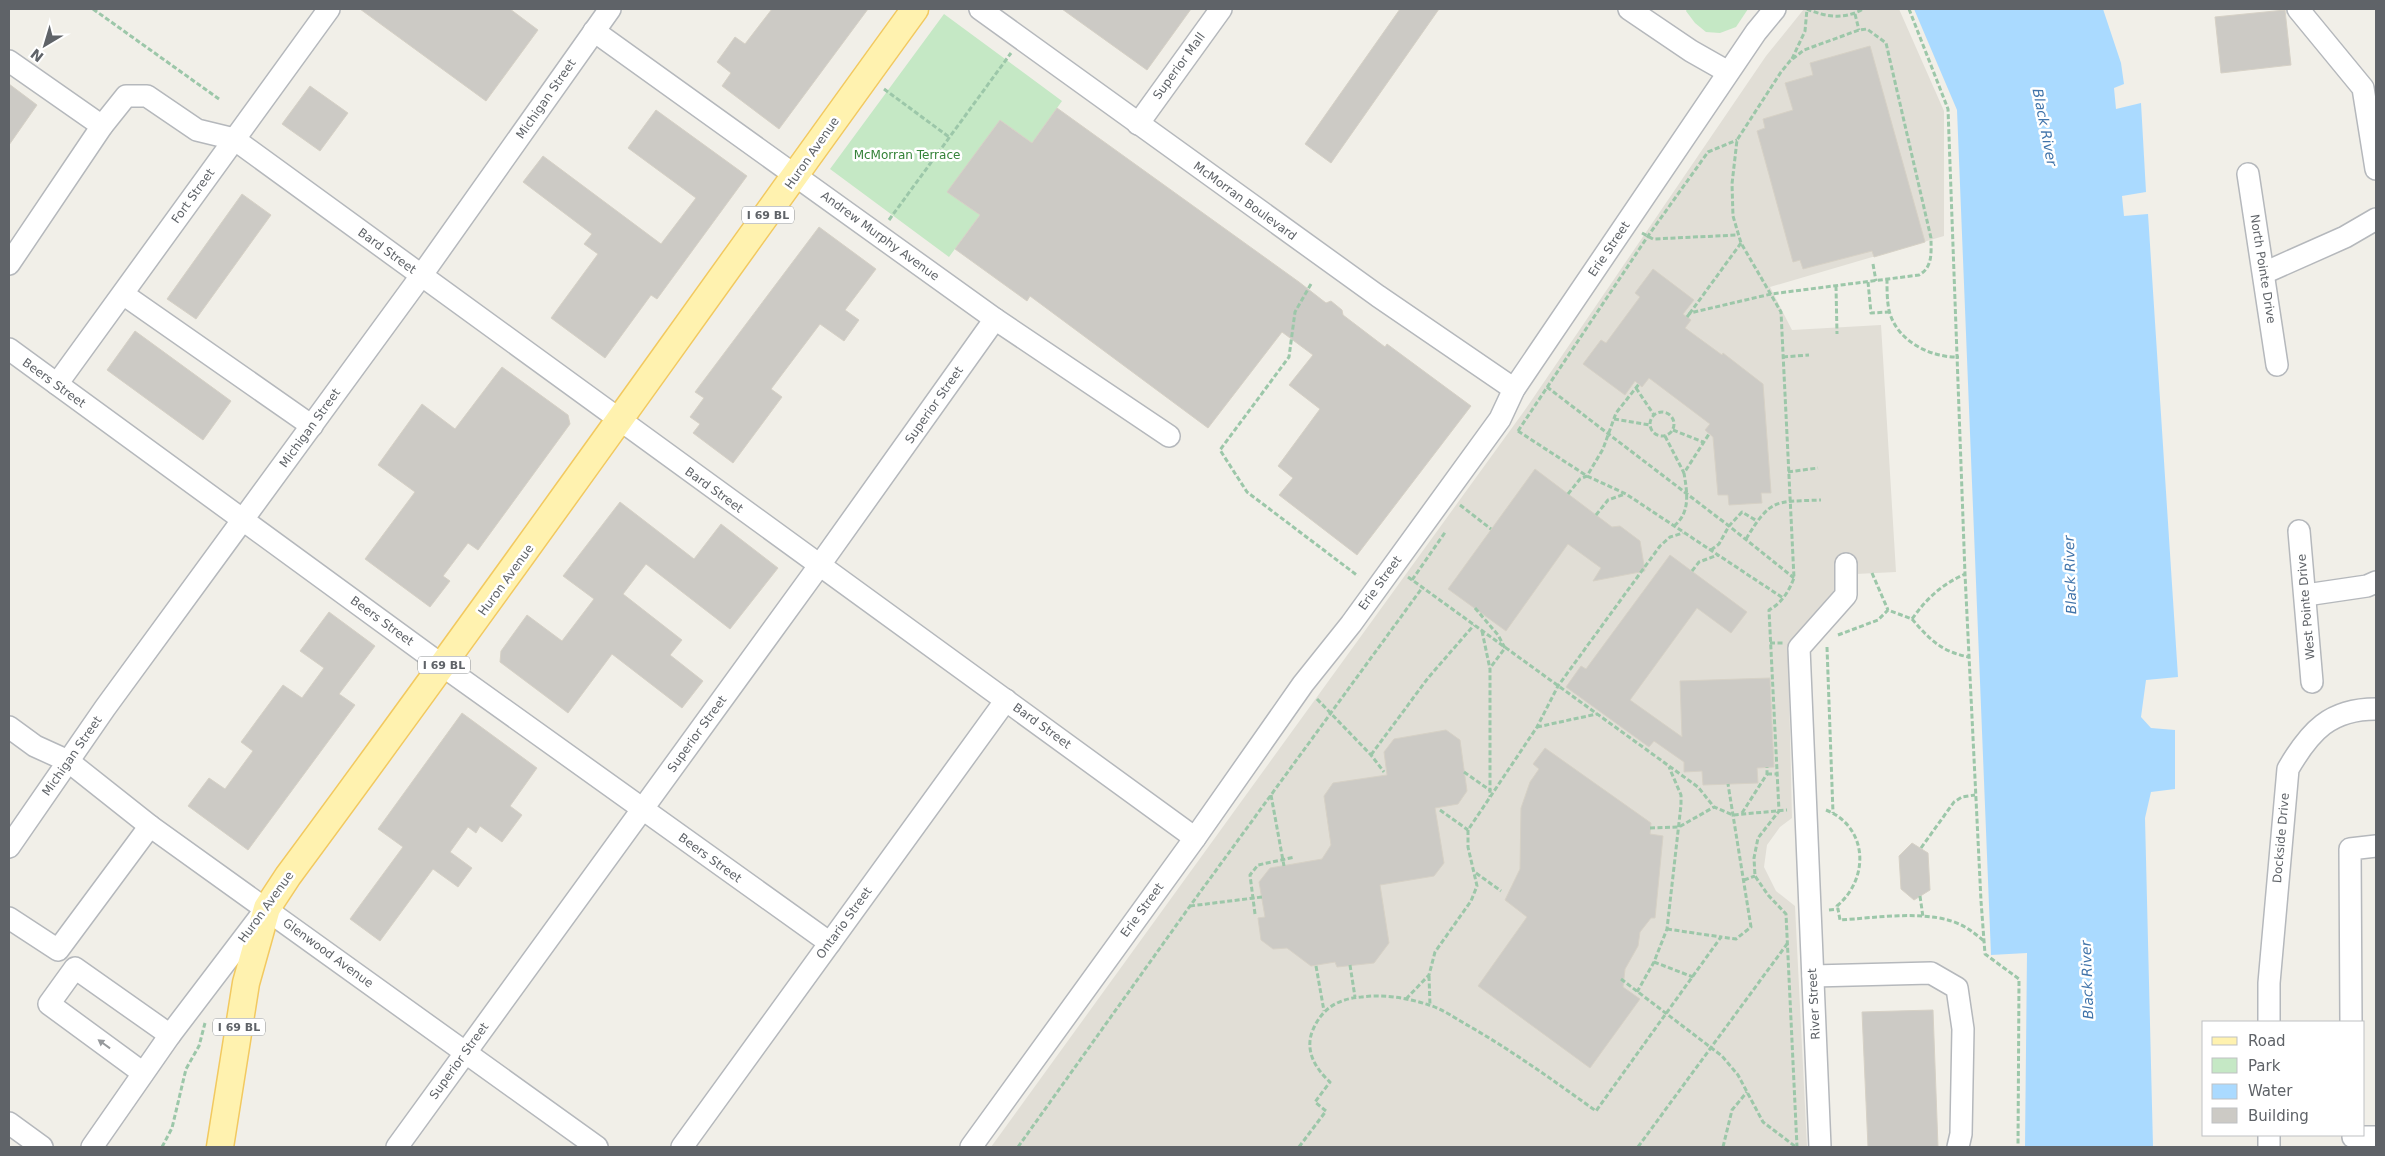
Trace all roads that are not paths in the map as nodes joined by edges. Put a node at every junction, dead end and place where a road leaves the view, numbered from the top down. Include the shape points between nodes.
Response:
1 (329, 9) edge
2 (610, 9) edge
3 (915, 9) edge
4 (980, 9) edge
5 (1221, 9) edge
6 (1775, 9) edge
7 (2298, 9) edge
8 (1642, 12) edge
9 (594, 31) junction
10 (9, 61) edge
11 (1728, 72) junction
12 (1138, 124) junction
13 (102, 126) junction
14 (234, 139) junction
15 (2376, 169) edge
16 (2248, 174) dead end
17 (796, 176) junction
18 (2376, 219) edge
19 (9, 264) edge
20 (2264, 273) junction
21 (421, 276) junction
22 (123, 294) junction
23 (995, 319) junction
24 (9, 349) edge
25 (2278, 365) dead end
26 (57, 384) junction
27 (1514, 389) junction
28 (620, 422) junction
29 (312, 426) junction
30 (1169, 436) dead end
31 (244, 520) junction
32 (2299, 531) dead end
33 (1846, 564) dead end
34 (819, 566) junction
35 (2376, 582) edge
36 (2306, 594) junction
37 (444, 666) junction
38 (2312, 682) dead end
39 (1006, 700) junction
40 (2376, 709) edge
41 (9, 727) edge
42 (68, 761) junction
43 (643, 809) junction
44 (150, 826) junction
45 (1195, 838) junction
46 (2376, 846) edge
47 (9, 847) edge
48 (267, 908) junction
49 (9, 918) edge
50 (830, 943) junction
51 (1812, 976) junction
52 (2269, 1021) edge
53 (2351, 1021) edge
54 (170, 1036) junction
55 (465, 1053) junction
56 (143, 1073) junction
57 (9, 1123) edge
58 (2376, 1137) edge
59 (2352, 1140) edge
60 (42, 1147) edge
61 (92, 1147) edge
62 (220, 1147) edge
63 (397, 1147) edge
64 (597, 1147) edge
65 (682, 1147) edge
66 (970, 1147) edge
67 (1820, 1147) edge
68 (1958, 1147) edge

1 - 14 street, Fort Street
2 - 9 street, Michigan Street
3 - 17 main road, Huron Avenue / I 69 BL
4 - 12 street, McMorran Boulevard
5 - 12 street, Superior Mall
6 - 11 street, Erie Street
7 - 15 street via 2363,88
8 - 11 street
9 - 17 street, Andrew Murphy Avenue
9 - 21 street, Michigan Street
10 - 13 street
11 - 27 street, Erie Street
12 - 27 street, McMorran Boulevard
13 - 14 street via 126,96 147,96 197,130
13 - 19 street
14 - 21 street, Bard Street
14 - 22 street, Fort Street
16 - 20 street, North Pointe Drive
17 - 23 street, Andrew Murphy Avenue
17 - 28 main road, Huron Avenue / I 69 BL
18 - 20 street via 2345,237
20 - 25 street, North Pointe Drive
21 - 28 street, Bard Street
21 - 29 street, Michigan Street
22 - 26 street, Fort Street
22 - 29 street
23 - 30 street, Andrew Murphy Avenue
23 - 34 street, Superior Street
24 - 26 street, Beers Street
26 - 31 street, Beers Street
27 - 45 street, Erie Street via 1500,419 1351,624 1303,684
28 - 34 street, Bard Street
28 - 37 main road, Huron Avenue / I 69 BL
29 - 31 street, Michigan Street
31 - 37 street, Beers Street
31 - 42 street, Michigan Street
32 - 36 street, West Pointe Drive
33 - 51 street, River Street via 1846,595 1799,648
34 - 39 street, Bard Street
34 - 43 street, Superior Street
35 - 36 street
36 - 38 street, West Pointe Drive
37 - 43 street, Beers Street
37 - 48 main road, Huron Avenue / I 69 BL
39 - 45 street, Bard Street
39 - 50 street, Ontario Street
40 - 52 street, Dockside Drive via 2342,713 2319,726 2304,742 2288,769 2270,973
41 - 42 street, Glenwood Avenue via 35,746
42 - 44 street, Glenwood Avenue
42 - 47 street, Michigan Street
43 - 50 street, Beers Street
43 - 55 street, Superior Street
44 - 48 street, Glenwood Avenue
44 - 49 street via 58,950
45 - 66 street, Erie Street
46 - 53 street via 2350,848
48 - 54 street, Huron Avenue
48 - 55 street, Glenwood Avenue
48 - 62 main road, I 69 BL via 246,983
50 - 65 street, Ontario Street
51 - 67 street, River Street
51 - 68 street via 1931,973 1957,988 1963,1029 1962,1134
54 - 56 street, Huron Avenue
56 -> 54 street via 49,1004 75,968
55 - 63 street, Superior Street
55 - 64 street, Glenwood Avenue
56 - 61 street, Huron Avenue
57 - 60 street
58 - 59 street

